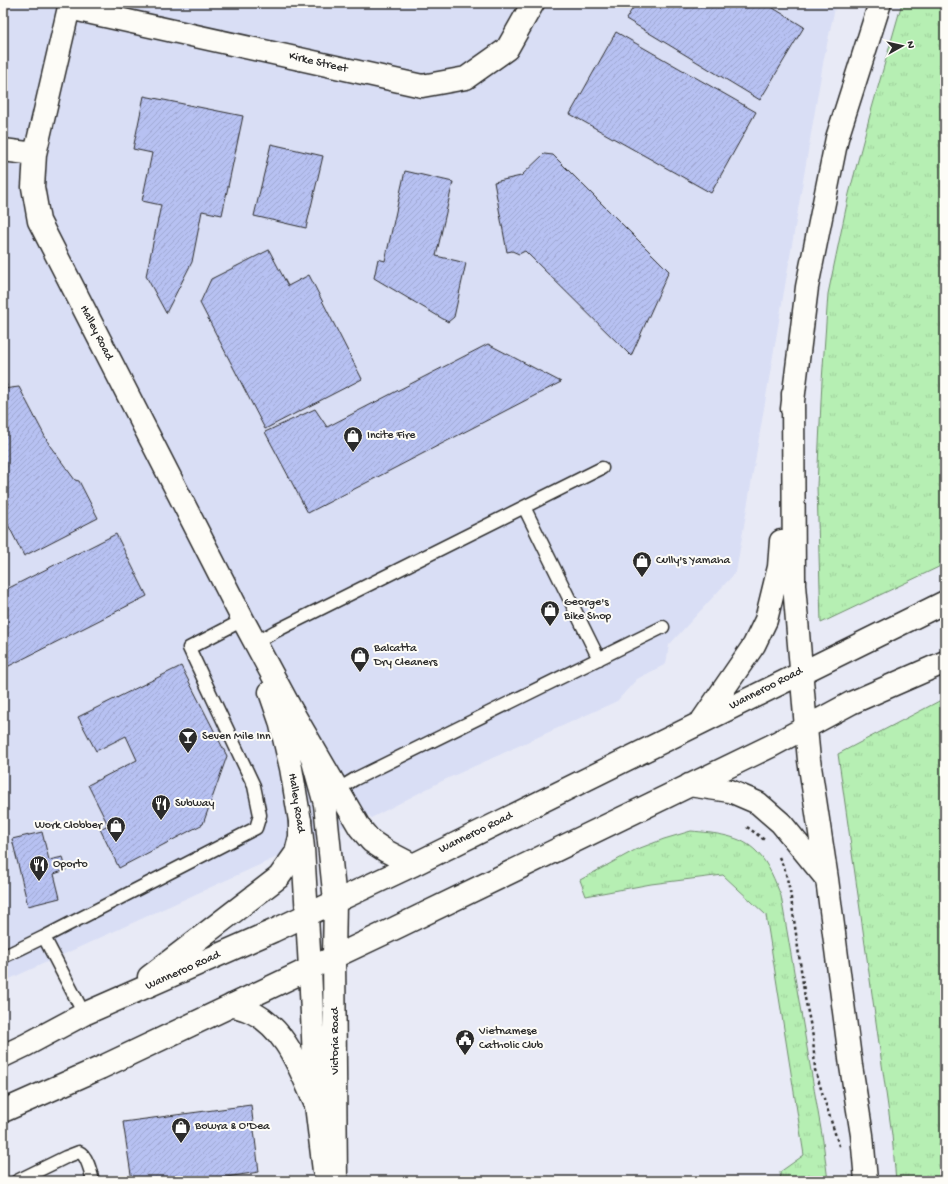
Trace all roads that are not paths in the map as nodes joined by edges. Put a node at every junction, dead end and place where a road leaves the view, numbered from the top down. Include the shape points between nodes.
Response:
1 (533, 3) edge
2 (880, 3) edge
3 (70, 5) edge
4 (3, 150) edge
5 (35, 154) junction
6 (793, 394) junction
7 (602, 468) dead end
8 (524, 507) junction
9 (944, 602) edge
10 (243, 620) junction
11 (663, 627) dead end
12 (255, 643) junction
13 (599, 659) junction
14 (944, 662) edge
15 (801, 672) junction
16 (293, 713) junction
17 (700, 722) junction
18 (806, 728) junction
19 (689, 785) junction
20 (338, 790) junction
21 (300, 821) junction
22 (413, 865) junction
23 (827, 879) junction
24 (335, 901) junction
25 (307, 915) junction
26 (44, 937) junction
27 (334, 956) junction
28 (3, 957) edge
29 (310, 968) junction
30 (122, 997) junction
31 (232, 1005) junction
32 (84, 1014) junction
33 (3, 1056) edge
34 (316, 1105) junction
35 (3, 1112) edge
36 (17, 1181) edge
37 (93, 1181) edge
38 (326, 1181) edge
39 (336, 1181) edge
40 (866, 1181) edge

1 - 3 main road, Kirke Street via 507,49 466,78 422,86
2 - 6 main road via 837,138 806,287
3 - 5 main road, Halley Road
4 - 5 main road
5 - 10 main road, Halley Road via 33,187 39,221
6 - 15 main road via 794,586
6 - 17 main road via 779,567 766,620 754,645
7 - 8 lane
8 - 12 lane
8 - 13 lane
9 - 15 main road, Wanneroo Road
10 - 12 main road, Halley Road
10 - 26 lane via 189,648 254,786 260,815 256,828
11 - 13 lane
12 - 16 main road, Halley Road
12 - 21 main road, Halley Road via 280,721
13 - 20 lane via 355,779
14 - 18 main road via 851,704
15 - 17 main road, Wanneroo Road
15 - 18 main road
16 - 20 main road
16 - 24 main road, Halley Road via 313,761 325,804
17 - 22 main road, Wanneroo Road
18 - 19 main road
18 - 23 main road
19 - 23 main road via 730,792 758,803 781,823
19 - 27 main road
20 - 22 main road via 360,828 371,841
21 - 25 main road, Halley Road
21 - 30 main road via 296,853 279,877
22 - 24 main road, Wanneroo Road
23 - 40 main road
24 - 25 main road, Wanneroo Road
24 - 27 main road, Victoria Road
25 - 29 main road, Halley Road
25 - 30 main road, Wanneroo Road
26 - 28 lane
26 - 32 lane
27 - 29 main road
27 - 39 main road, Victoria Road
29 - 31 main road
29 - 34 main road, Victoria Road
30 - 32 main road, Wanneroo Road
31 - 34 main road via 262,1018 274,1029 291,1050
31 - 35 main road
32 - 33 main road, Wanneroo Road
34 - 38 main road, Victoria Road
36 - 37 lane via 80,1152 85,1158

